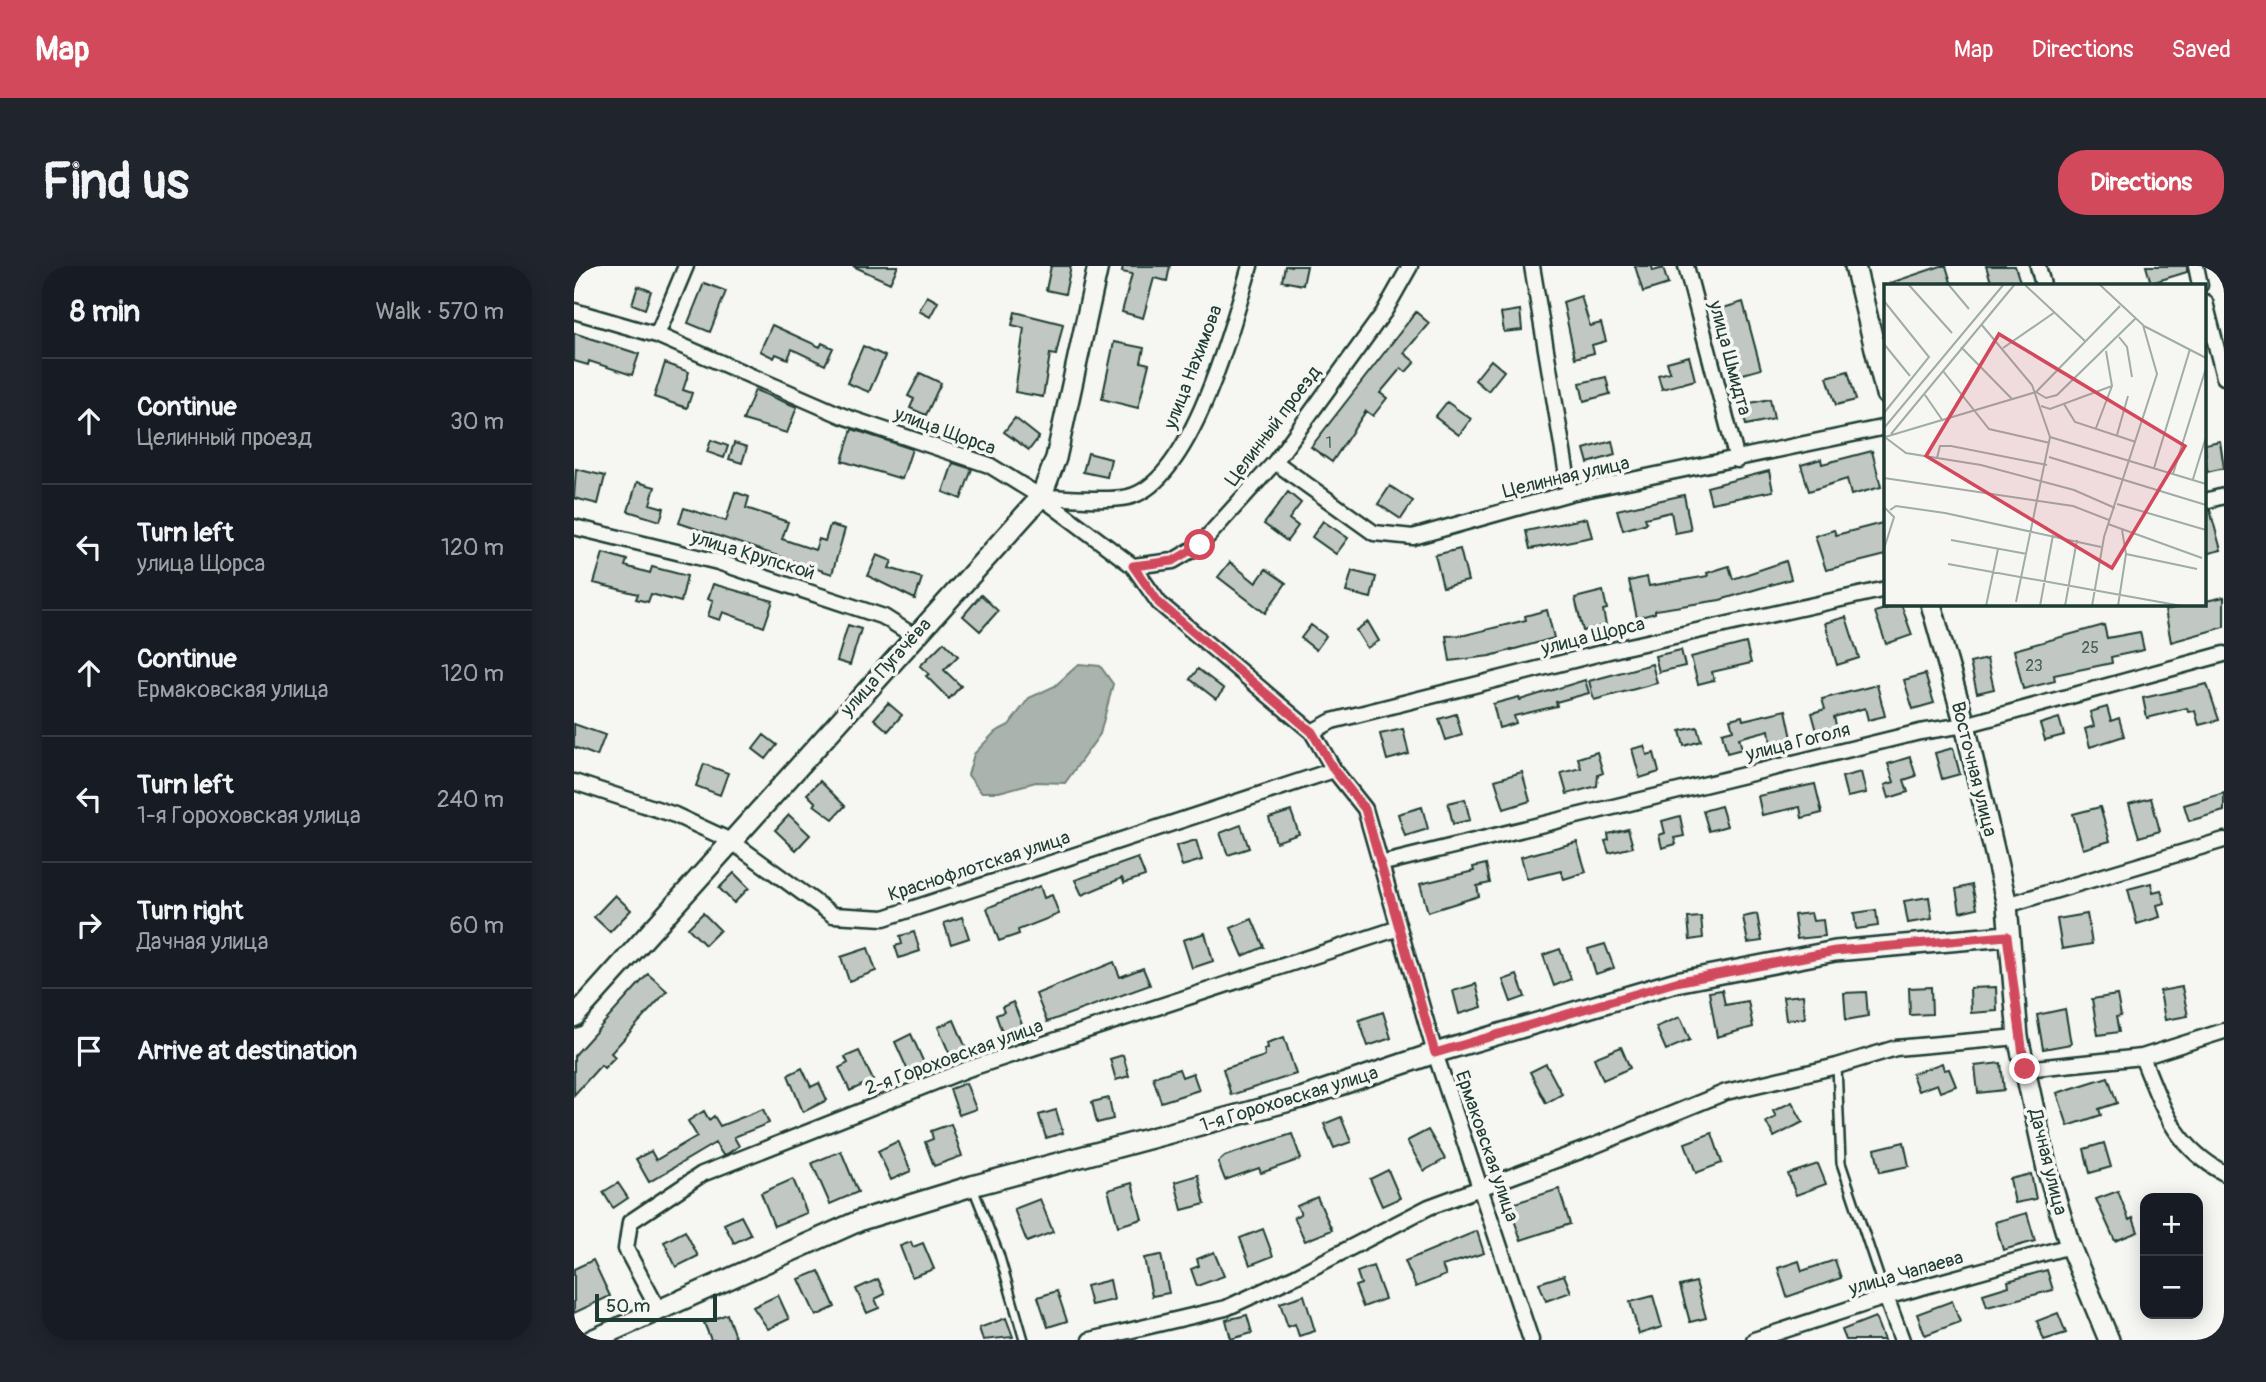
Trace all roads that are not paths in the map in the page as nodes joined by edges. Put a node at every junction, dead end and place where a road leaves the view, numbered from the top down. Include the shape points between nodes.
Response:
1 (685, 266) edge
2 (1098, 266) edge
3 (1250, 266) edge
4 (1410, 266) edge
5 (1532, 266) edge
6 (1686, 266) edge
7 (1855, 266) edge
8 (2038, 266) edge
9 (2196, 266) edge
10 (2043, 284) edge
11 (2200, 284) edge
12 (2206, 306) edge
13 (574, 311) edge
14 (657, 335) junction
15 (2224, 377) edge
16 (1884, 386) edge
17 (1884, 427) edge
18 (1737, 460) junction
19 (1275, 462) junction
20 (1570, 493) junction
21 (2224, 496) edge
22 (1041, 497) junction
23 (2206, 501) edge
24 (574, 527) edge
25 (1133, 566) junction
26 (1884, 589) edge
27 (1932, 606) edge
28 (914, 636) junction
29 (2224, 654) edge
30 (1965, 725) junction
31 (1312, 732) junction
32 (1334, 770) junction
33 (574, 782) edge
34 (2224, 839) edge
35 (731, 841) junction
36 (1380, 864) junction
37 (2007, 905) junction
38 (1399, 928) junction
39 (2007, 936) junction
40 (574, 1017) edge
41 (2224, 1031) edge
42 (2018, 1037) junction
43 (1435, 1053) junction
44 (2142, 1057) junction
45 (1837, 1066) junction
46 (2025, 1069) junction
47 (2224, 1173) edge
48 (972, 1186) junction
49 (1480, 1187) junction
50 (2070, 1246) junction
51 (1886, 1297) junction
52 (659, 1311) junction
53 (592, 1340) edge
54 (1024, 1340) edge
55 (1090, 1340) edge
56 (1531, 1340) edge
57 (1754, 1340) edge
58 (1902, 1340) edge
59 (2109, 1340) edge

1 - 14 street
2 - 22 street, улица Пугачёва via 1056,458
3 - 22 street, улица Нахимова via 1230,334 1192,431 1162,477 1128,497
4 - 19 street, Целинный проезд via 1384,312
5 - 20 street
6 - 18 street, улица Шмидта
7 - 16 street
8 - 10 street
9 - 11 street
12 - 15 street
13 - 14 street, улица Щорса
14 - 22 street, улица Щорса via 843,416 989,465
17 - 18 street, Целинная улица
18 - 20 street, Целинная улица
19 - 20 street, Целинная улица via 1374,533 1413,537
19 - 25 street, Целинный проезд via 1200,545 1173,561
21 - 23 street
22 - 25 street, улица Щорса
22 - 28 street, улица Пугачёва
24 - 28 street, улица Крупской via 719,562 884,617
25 - 31 street, улица Щорса via 1159,603
26 - 31 street, улица Щорса via 1625,647 1332,721
27 - 30 street, Восточная улица
28 - 35 street, улица Пугачёва
29 - 30 street, улица Гоголя
30 - 36 street, улица Гоголя via 1920,732
30 - 37 street, Восточная улица
31 - 32 street, улица Щорса
32 - 35 street, Краснофлотская улица via 884,918 833,915
32 - 36 street, Ермаковская улица via 1365,809
33 - 35 street, Краснофлотская улица via 675,815
34 - 37 street
35 - 40 street, улица Пугачёва
36 - 38 street, Ермаковская улица
37 - 39 street, Восточная улица
38 - 43 street, Ермаковская улица
38 - 52 street, 2-я Гороховская улица via 968,1069 702,1174 630,1222 626,1249
39 - 42 street, Дачная улица
39 - 43 street, 1-я Гороховская улица via 1835,951 1676,982
41 - 44 street
42 - 45 street via 1896,1048
42 - 46 street, Дачная улица
43 - 48 street, 1-я Гороховская улица via 1288,1101
43 - 49 street, Ермаковская улица
44 - 46 street
44 - 47 street via 2172,1129 2206,1164
45 - 49 street via 1726,1092
45 - 51 lane via 1841,1163
46 - 50 street, Дачная улица
48 - 52 street, 1-я Гороховская улица via 862,1220
48 - 54 lane via 999,1254
49 - 55 street via 1429,1207 1226,1308
49 - 56 street, Ермаковская улица
50 - 51 street, улица Чапаева
50 - 59 street, Дачная улица
51 - 57 street, улица Чапаева
51 - 58 street
52 - 53 street, 1-я Гороховская улица

